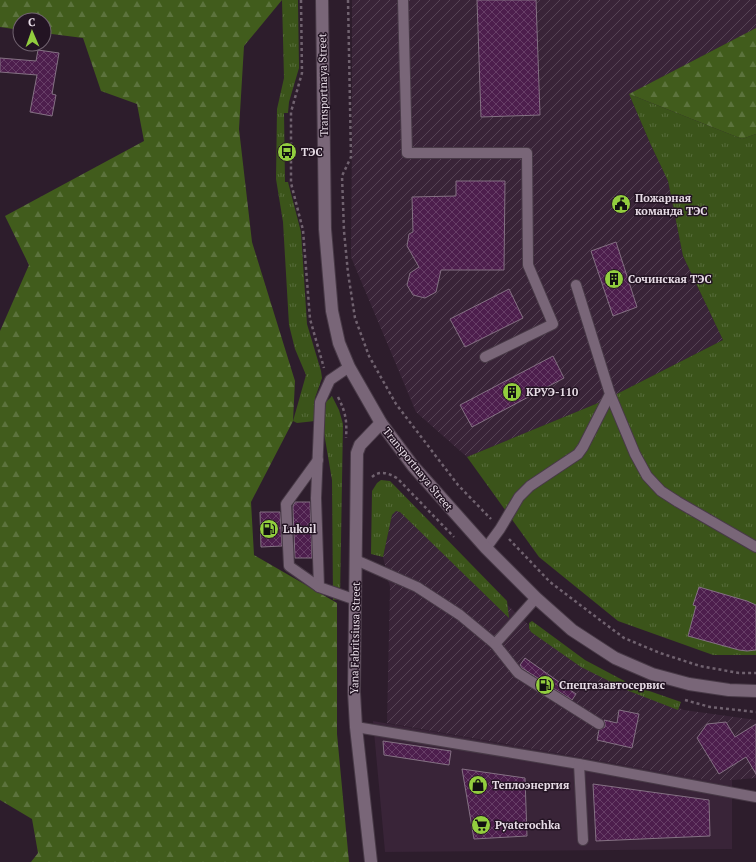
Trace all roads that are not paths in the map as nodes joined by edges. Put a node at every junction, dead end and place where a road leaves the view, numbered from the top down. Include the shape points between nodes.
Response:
1 (322, 0) edge
2 (403, 0) edge
3 (576, 285) dead end
4 (485, 357) dead end
5 (349, 367) junction
6 (610, 394) junction
7 (381, 424) junction
8 (318, 460) junction
9 (756, 547) edge
10 (486, 548) junction
11 (356, 560) junction
12 (320, 587) junction
13 (536, 598) junction
14 (356, 600) junction
15 (496, 644) junction
16 (756, 691) edge
17 (599, 724) dead end
18 (356, 727) junction
19 (579, 764) junction
20 (756, 797) edge
21 (583, 840) dead end
22 (372, 862) edge

1 - 5 main road, Transportnaya Street via 325,229 332,311 339,343
2 - 4 lane via 407,153 527,153 528,265 553,324
3 - 6 lane
5 - 7 main road, Transportnaya Street
5 - 8 lane via 330,380 320,402
6 - 9 lane via 635,454 647,476 661,491
6 - 10 lane via 578,454 530,486 519,497
7 - 10 main road, Transportnaya Street via 413,466
7 - 11 main road, Yana Fabritsiusa Street via 360,445 357,453
8 - 12 lane via 316,498
8 - 12 lane via 286,504 289,566
10 - 13 main road, Transportnaya Street
11 - 14 main road, Yana Fabritsiusa Street
11 - 15 lane via 417,587 460,614
12 - 14 lane
13 - 15 lane
13 - 16 main road, Transportnaya Street via 572,630 615,658 688,684
14 - 18 main road, Yana Fabritsiusa Street
15 - 17 lane via 518,673
18 - 19 lane
18 - 22 main road, Yana Fabritsiusa Street
19 - 20 lane
19 - 21 lane

